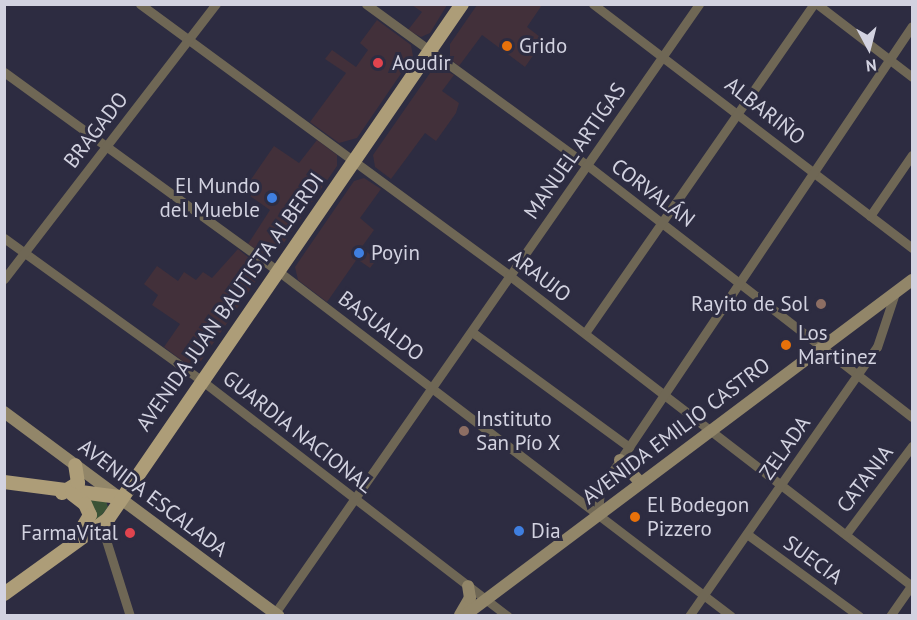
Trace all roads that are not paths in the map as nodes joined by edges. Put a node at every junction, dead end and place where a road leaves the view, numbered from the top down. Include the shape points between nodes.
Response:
1 (140, 4) edge
2 (216, 4) edge
3 (366, 4) edge
4 (462, 4) edge
5 (593, 4) edge
6 (699, 4) edge
7 (815, 4) edge
8 (912, 26) edge
9 (189, 40) junction
10 (430, 51) junction
11 (663, 55) junction
12 (889, 60) junction
13 (4, 72) edge
14 (912, 77) edge
15 (738, 113) junction
16 (106, 146) junction
17 (912, 155) edge
18 (355, 160) junction
19 (587, 165) junction
20 (816, 172) junction
21 (870, 216) junction
22 (662, 223) junction
23 (4, 238) edge
24 (912, 248) edge
25 (25, 253) junction
26 (278, 271) junction
27 (510, 276) junction
28 (4, 279) edge
29 (912, 280) edge
30 (740, 282) junction
31 (895, 293) junction
32 (472, 332) junction
33 (585, 333) junction
34 (821, 347) junction
35 (858, 376) junction
36 (201, 380) junction
37 (432, 387) junction
38 (666, 393) junction
39 (4, 412) edge
40 (912, 417) edge
41 (710, 431) junction
42 (912, 446) edge
43 (629, 447) junction
44 (620, 460) junction
45 (75, 465) junction
46 (4, 482) edge
47 (640, 482) junction
48 (781, 486) junction
49 (67, 494) junction
50 (119, 497) junction
51 (355, 499) junction
52 (598, 513) junction
53 (101, 524) junction
54 (747, 534) junction
55 (846, 534) junction
56 (71, 544) junction
57 (468, 586) junction
58 (912, 586) edge
59 (4, 594) edge
60 (704, 594) junction
61 (486, 599) junction
62 (277, 614) edge
63 (130, 615) edge
64 (459, 615) edge
65 (464, 615) edge
66 (508, 615) edge
67 (688, 615) edge
68 (731, 615) edge
69 (859, 615) edge
70 (890, 615) edge

1 - 9 street, ARAUJO
2 - 9 street, BRAGADO
3 - 10 street, CORVALÁN
4 - 10 main road, AVENIDA JUAN BAUTISTA ALBERDI
5 - 11 street, ALBARIÑO
6 - 11 street, MANUEL ARTIGAS
7 - 12 street
7 - 15 street
8 - 12 street
9 - 16 street, BRAGADO
9 - 18 street, ARAUJO
10 - 18 main road, AVENIDA JUAN BAUTISTA ALBERDI
10 - 19 street, CORVALÁN
11 - 15 street, ALBARIÑO
11 - 19 street, MANUEL ARTIGAS
12 - 14 street
12 - 20 street
13 - 16 street, BASUALDO
15 - 20 street, ALBARIÑO
15 - 22 street
16 - 25 street, BRAGADO
16 - 26 street, BASUALDO
17 - 21 street
18 - 26 main road, AVENIDA JUAN BAUTISTA ALBERDI
18 - 27 street, ARAUJO
19 - 22 street, CORVALÁN
19 - 27 street, MANUEL ARTIGAS
20 - 21 street, ALBARIÑO
20 - 30 street
21 - 24 street, ALBARIÑO
22 - 30 street, CORVALÁN
22 - 33 street
23 - 25 street, GUARDIA NACIONAL
25 - 28 street, BRAGADO
25 - 36 street, GUARDIA NACIONAL
26 - 36 main road, AVENIDA JUAN BAUTISTA ALBERDI
26 - 37 street, BASUALDO
27 - 32 street, MANUEL ARTIGAS
27 - 33 street, ARAUJO
29 - 31 main road, AVENIDA EMILIO CASTRO
30 - 34 street, CORVALÁN
30 - 38 street
31 - 34 main road, AVENIDA EMILIO CASTRO
31 - 35 street, ZELADA via 882,336
32 - 37 street, MANUEL ARTIGAS
32 - 43 street
33 - 38 street, ARAUJO
34 - 35 street, CORVALÁN
34 - 41 main road, AVENIDA EMILIO CASTRO
35 - 40 street, CORVALÁN
35 - 48 street, ZELADA
36 - 50 main road, AVENIDA JUAN BAUTISTA ALBERDI
36 - 51 street, GUARDIA NACIONAL
37 - 51 street, MANUEL ARTIGAS
37 - 52 street, BASUALDO
38 - 41 street, ARAUJO
38 - 43 street
39 - 45 main road, AVENIDA ESCALADA
41 - 47 main road, AVENIDA EMILIO CASTRO
41 - 48 street, ARAUJO
42 - 55 street, CATANIA
43 - 44 street
44 - 47 main road
44 - 52 street via 600,490
45 - 49 main road via 78,483
45 - 50 main road, AVENIDA ESCALADA
46 - 49 main road
47 - 52 main road, AVENIDA EMILIO CASTRO
48 - 54 street, ZELADA
48 - 55 street, ARAUJO
49 - 50 main road
49 - 56 main road via 86,504 90,515
50 - 53 main road, AVENIDA JUAN BAUTISTA ALBERDI
50 - 62 main road, AVENIDA ESCALADA
51 - 57 street, GUARDIA NACIONAL
51 - 62 street, MANUEL ARTIGAS
52 - 60 street, BASUALDO
52 - 61 main road, AVENIDA EMILIO CASTRO
53 - 56 main road, AVENIDA JUAN BAUTISTA ALBERDI
53 - 63 street
54 - 60 street, ZELADA
54 - 69 street, SUECIA
55 - 58 street, ARAUJO
56 - 59 main road, AVENIDA JUAN BAUTISTA ALBERDI
57 - 61 street, GUARDIA NACIONAL
57 - 64 main road via 470,598
58 - 70 street
60 - 67 street, ZELADA
60 - 68 street, BASUALDO
61 - 65 main road, AVENIDA EMILIO CASTRO
61 - 66 street, GUARDIA NACIONAL

